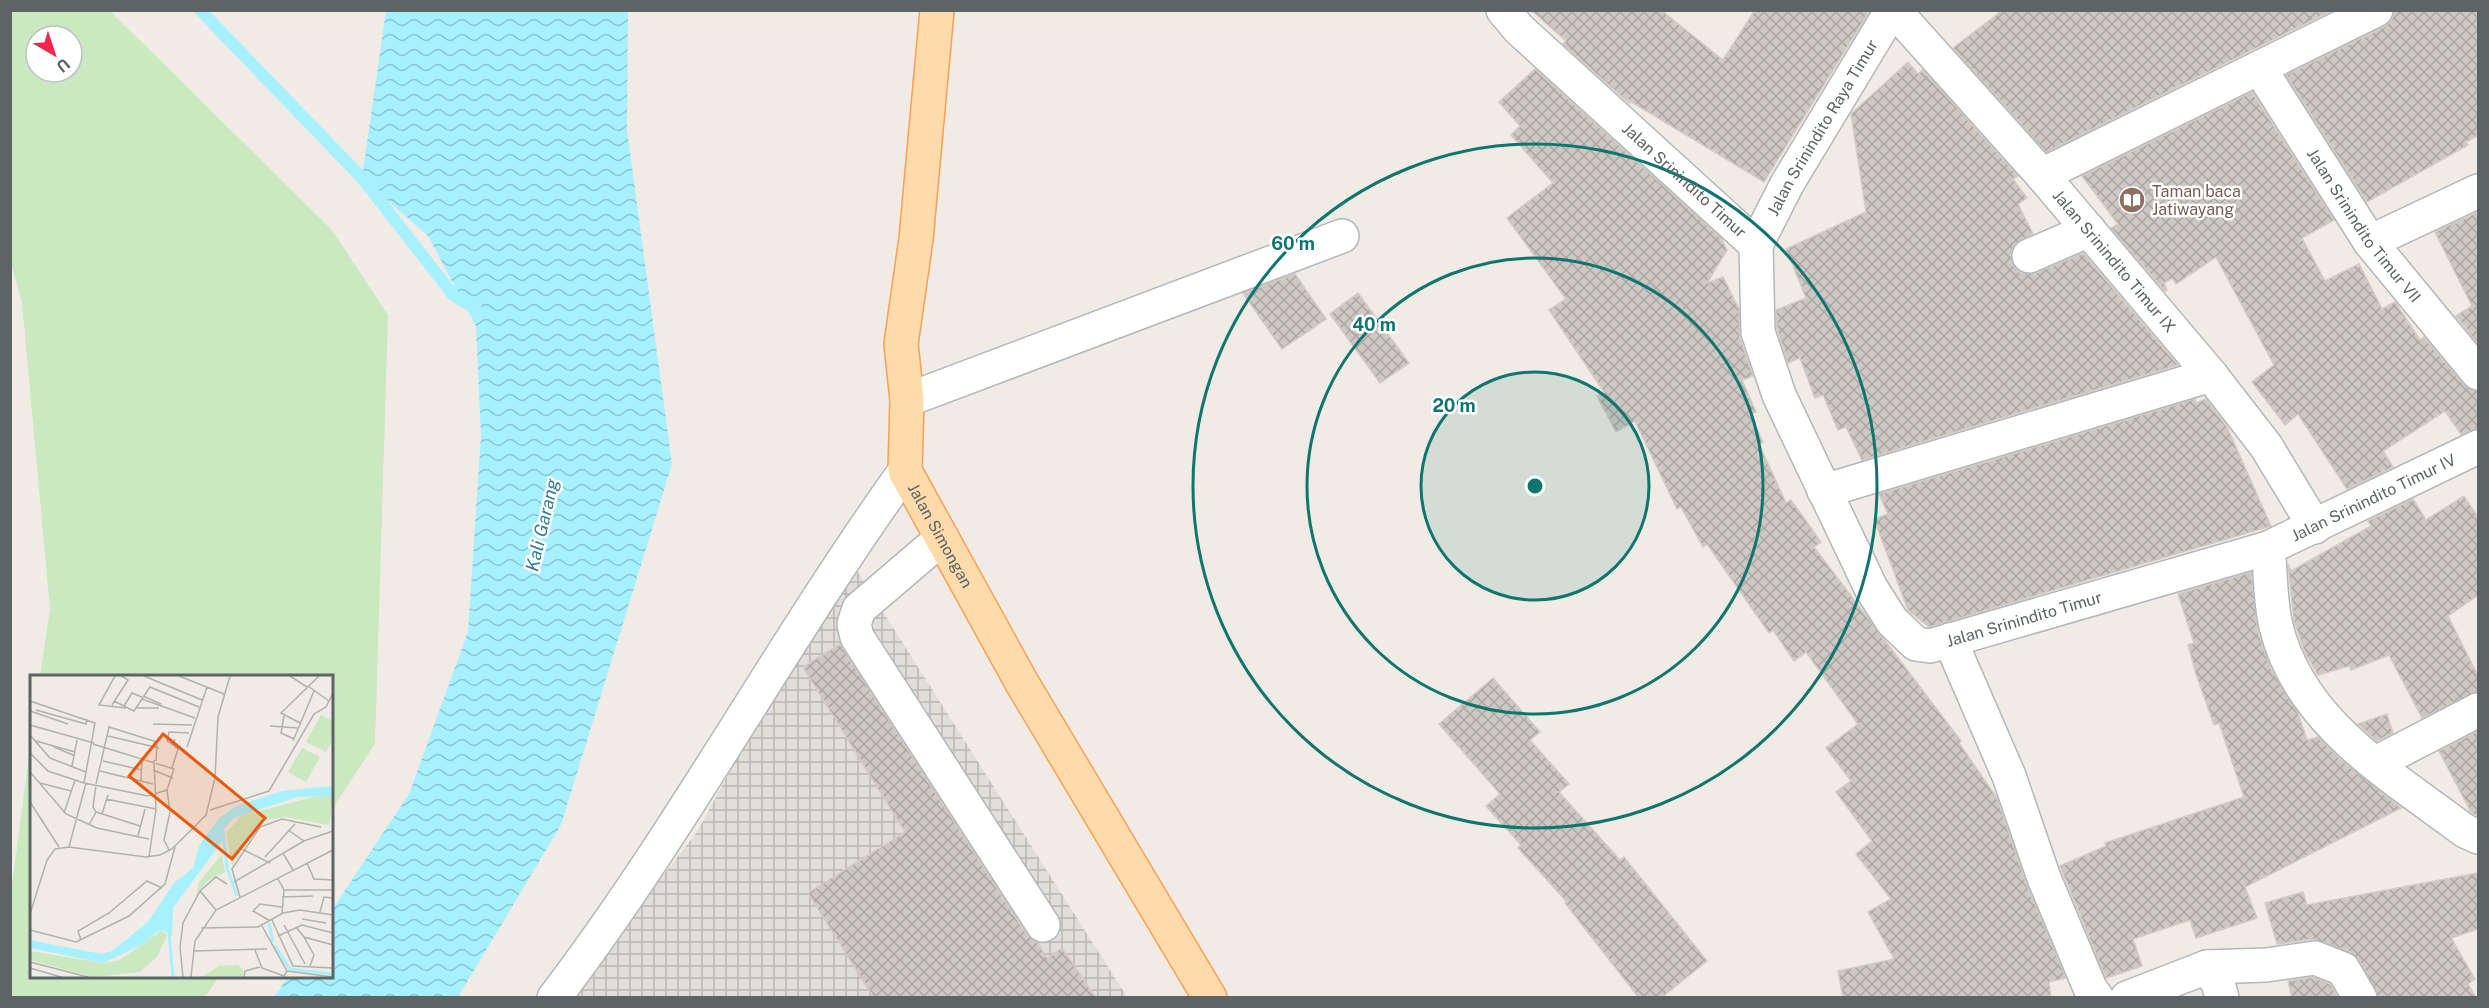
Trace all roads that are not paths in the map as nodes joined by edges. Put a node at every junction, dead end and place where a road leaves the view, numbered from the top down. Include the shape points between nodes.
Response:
1 (938, 10) edge
2 (1503, 10) edge
3 (1893, 10) edge
4 (2376, 10) edge
5 (2260, 69) junction
6 (2042, 175) junction
7 (2478, 190) edge
8 (2089, 230) junction
9 (1342, 236) dead end
10 (2370, 242) junction
11 (1756, 245) junction
12 (2029, 256) dead end
13 (2478, 373) edge
14 (2211, 375) junction
15 (906, 400) junction
16 (2478, 447) edge
17 (905, 471) junction
18 (1824, 491) junction
19 (2315, 527) junction
20 (942, 538) junction
21 (2268, 548) junction
22 (1950, 640) junction
23 (2478, 710) edge
24 (2376, 763) junction
25 (2478, 837) edge
26 (1043, 926) dead end
27 (2207, 967) junction
28 (1203, 995) edge
29 (554, 998) edge
30 (2097, 998) edge
31 (2127, 998) edge
32 (2222, 998) edge
33 (2360, 998) edge

1 - 15 main road, Jalan Simongan via 916,239 901,344
2 - 11 street, Jalan Srinindito Timur via 1528,38
3 - 6 street, Jalan Srinindito Timur IX
3 - 11 street, Jalan Srinindito Raya Timur via 1787,184
4 - 5 street
5 - 6 street
5 - 10 street, Jalan Srinindito Timur VII
6 - 8 street, Jalan Srinindito Timur IX
7 - 10 street
8 - 12 street
8 - 14 street, Jalan Srinindito Timur IX
9 - 15 street
10 - 13 street, Jalan Srinindito Timur VII
11 - 18 street, Jalan Srinindito Timur via 1758,332 1779,395
14 - 18 street
14 - 19 street, Jalan Srinindito Timur IX via 2266,446
15 - 17 main road, Jalan Simongan
16 - 19 street, Jalan Srinindito Timur IV
17 - 20 main road, Jalan Simongan
17 - 29 street via 845,555 610,925
18 - 22 street, Jalan Srinindito Timur via 1871,588 1892,621 1916,644 1930,646
19 - 21 street, Jalan Srinindito Timur IV
20 - 26 street via 859,609 854,624 857,637
20 - 28 main road, Jalan Simongan
21 - 22 street, Jalan Srinindito Timur
21 - 24 street via 2276,626 2293,676 2326,721
22 - 30 street via 2009,776 2044,878
23 - 24 street
24 - 25 street
27 - 31 street
27 - 32 street
27 - 33 street via 2315,958 2343,969

